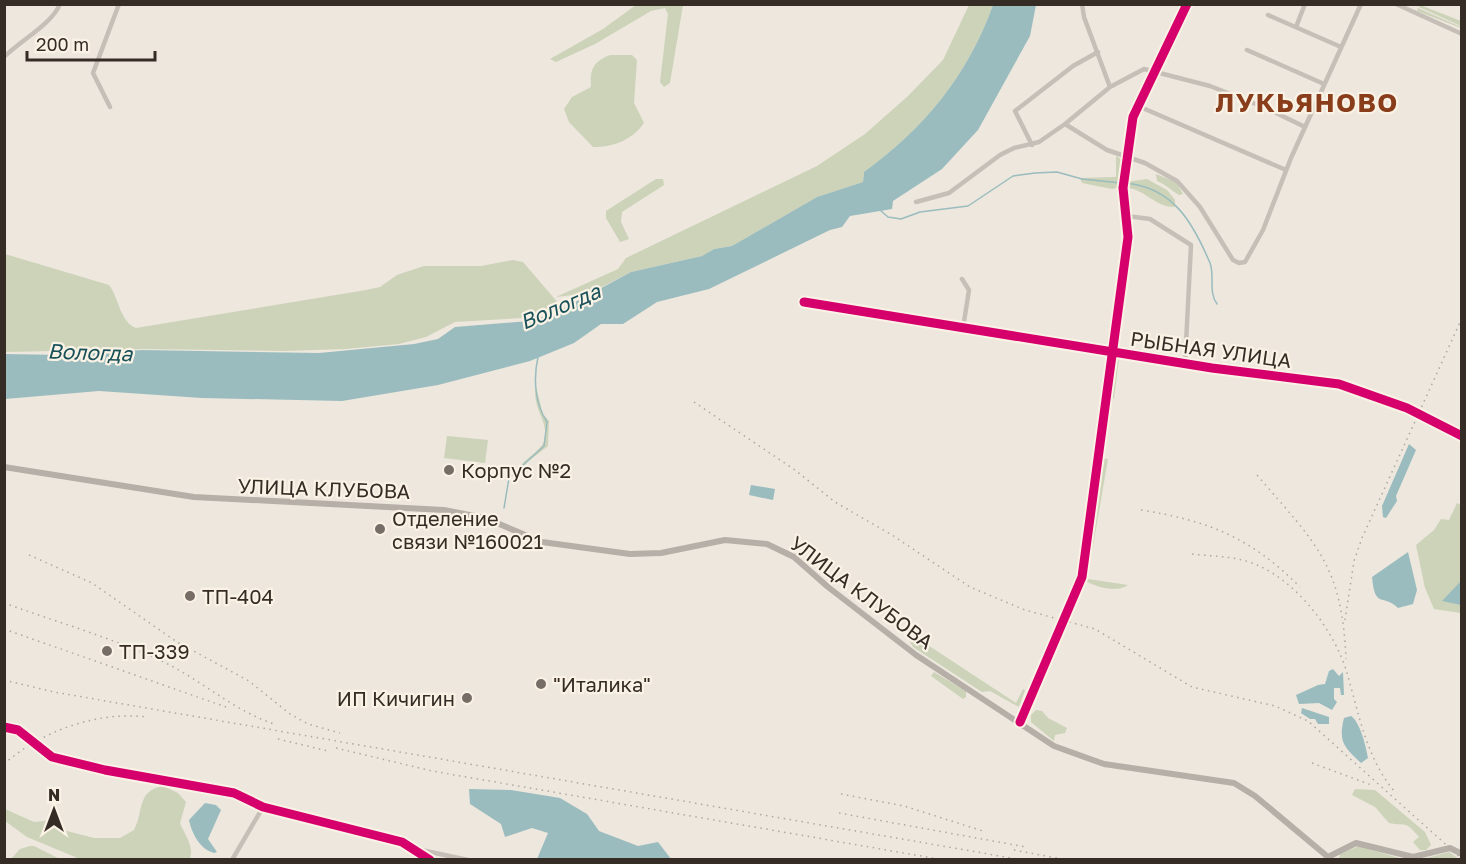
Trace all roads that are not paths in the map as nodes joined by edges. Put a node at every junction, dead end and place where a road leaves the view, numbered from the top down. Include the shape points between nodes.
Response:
1 (60, 4) edge
2 (119, 4) edge
3 (1082, 4) edge
4 (1187, 4) edge
5 (1305, 4) edge
6 (1361, 4) edge
7 (1396, 4) edge
8 (1268, 15) dead end
9 (1296, 27) junction
10 (1461, 34) edge
11 (1341, 47) junction
12 (1247, 50) dead end
13 (1098, 52) junction
14 (4, 57) edge
15 (1154, 72) junction
16 (1324, 84) junction
17 (1110, 87) junction
18 (1138, 106) junction
19 (110, 107) dead end
20 (1065, 124) junction
21 (1305, 127) junction
22 (1032, 145) junction
23 (1127, 156) junction
24 (1286, 170) junction
25 (916, 202) dead end
26 (1127, 216) junction
27 (962, 279) dead end
28 (804, 302) dead end
29 (963, 328) junction
30 (1112, 352) junction
31 (1185, 363) junction
32 (1461, 436) edge
33 (4, 467) edge
34 (1020, 722) junction
35 (4, 727) edge
36 (263, 807) junction
37 (418, 850) junction
38 (1461, 854) edge
39 (1329, 858) edge
40 (232, 860) edge
41 (430, 860) edge
42 (468, 860) edge

1 - 14 street via 44,26
2 - 19 street via 93,73
3 - 13 street
4 - 15 street
5 - 9 street
6 - 11 street
7 - 10 street
8 - 9 street
9 - 11 street
11 - 16 street
12 - 16 street
13 - 17 street
13 - 22 street via 1073,66 1015,111
15 - 17 street via 1141,70
15 - 18 street
15 - 21 street via 1210,86
16 - 21 street
17 - 20 street
18 - 23 street
18 - 24 street
20 - 22 street
20 - 23 street via 1107,150
21 - 24 street
22 - 25 street via 1000,155 942,196
23 - 24 street via 1177,181 1239,263 1245,262 1263,230
23 - 26 street via 1123,188
26 - 30 street via 1128,237
26 - 31 street via 1150,219 1191,245
27 - 29 street via 969,290
28 - 29 street, РЫБНАЯ УЛИЦА
29 - 30 street, РЫБНАЯ УЛИЦА
30 - 31 street, РЫБНАЯ УЛИЦА
30 - 34 street via 1082,577
31 - 32 street, РЫБНАЯ УЛИЦА via 1352,387 1407,408
33 - 34 main road, УЛИЦА КЛУБОВА via 213,499 444,510 485,518 542,542 630,554 661,553 725,540 767,544 794,557 909,650
34 - 39 main road, УЛИЦА КЛУБОВА via 1059,748 1086,759 1234,783
35 - 36 street via 18,730 52,757 234,793
36 - 37 street via 402,842
36 - 40 street
37 - 41 street
37 - 42 street
38 - 39 main road via 1450,848 1410,856 1356,843

